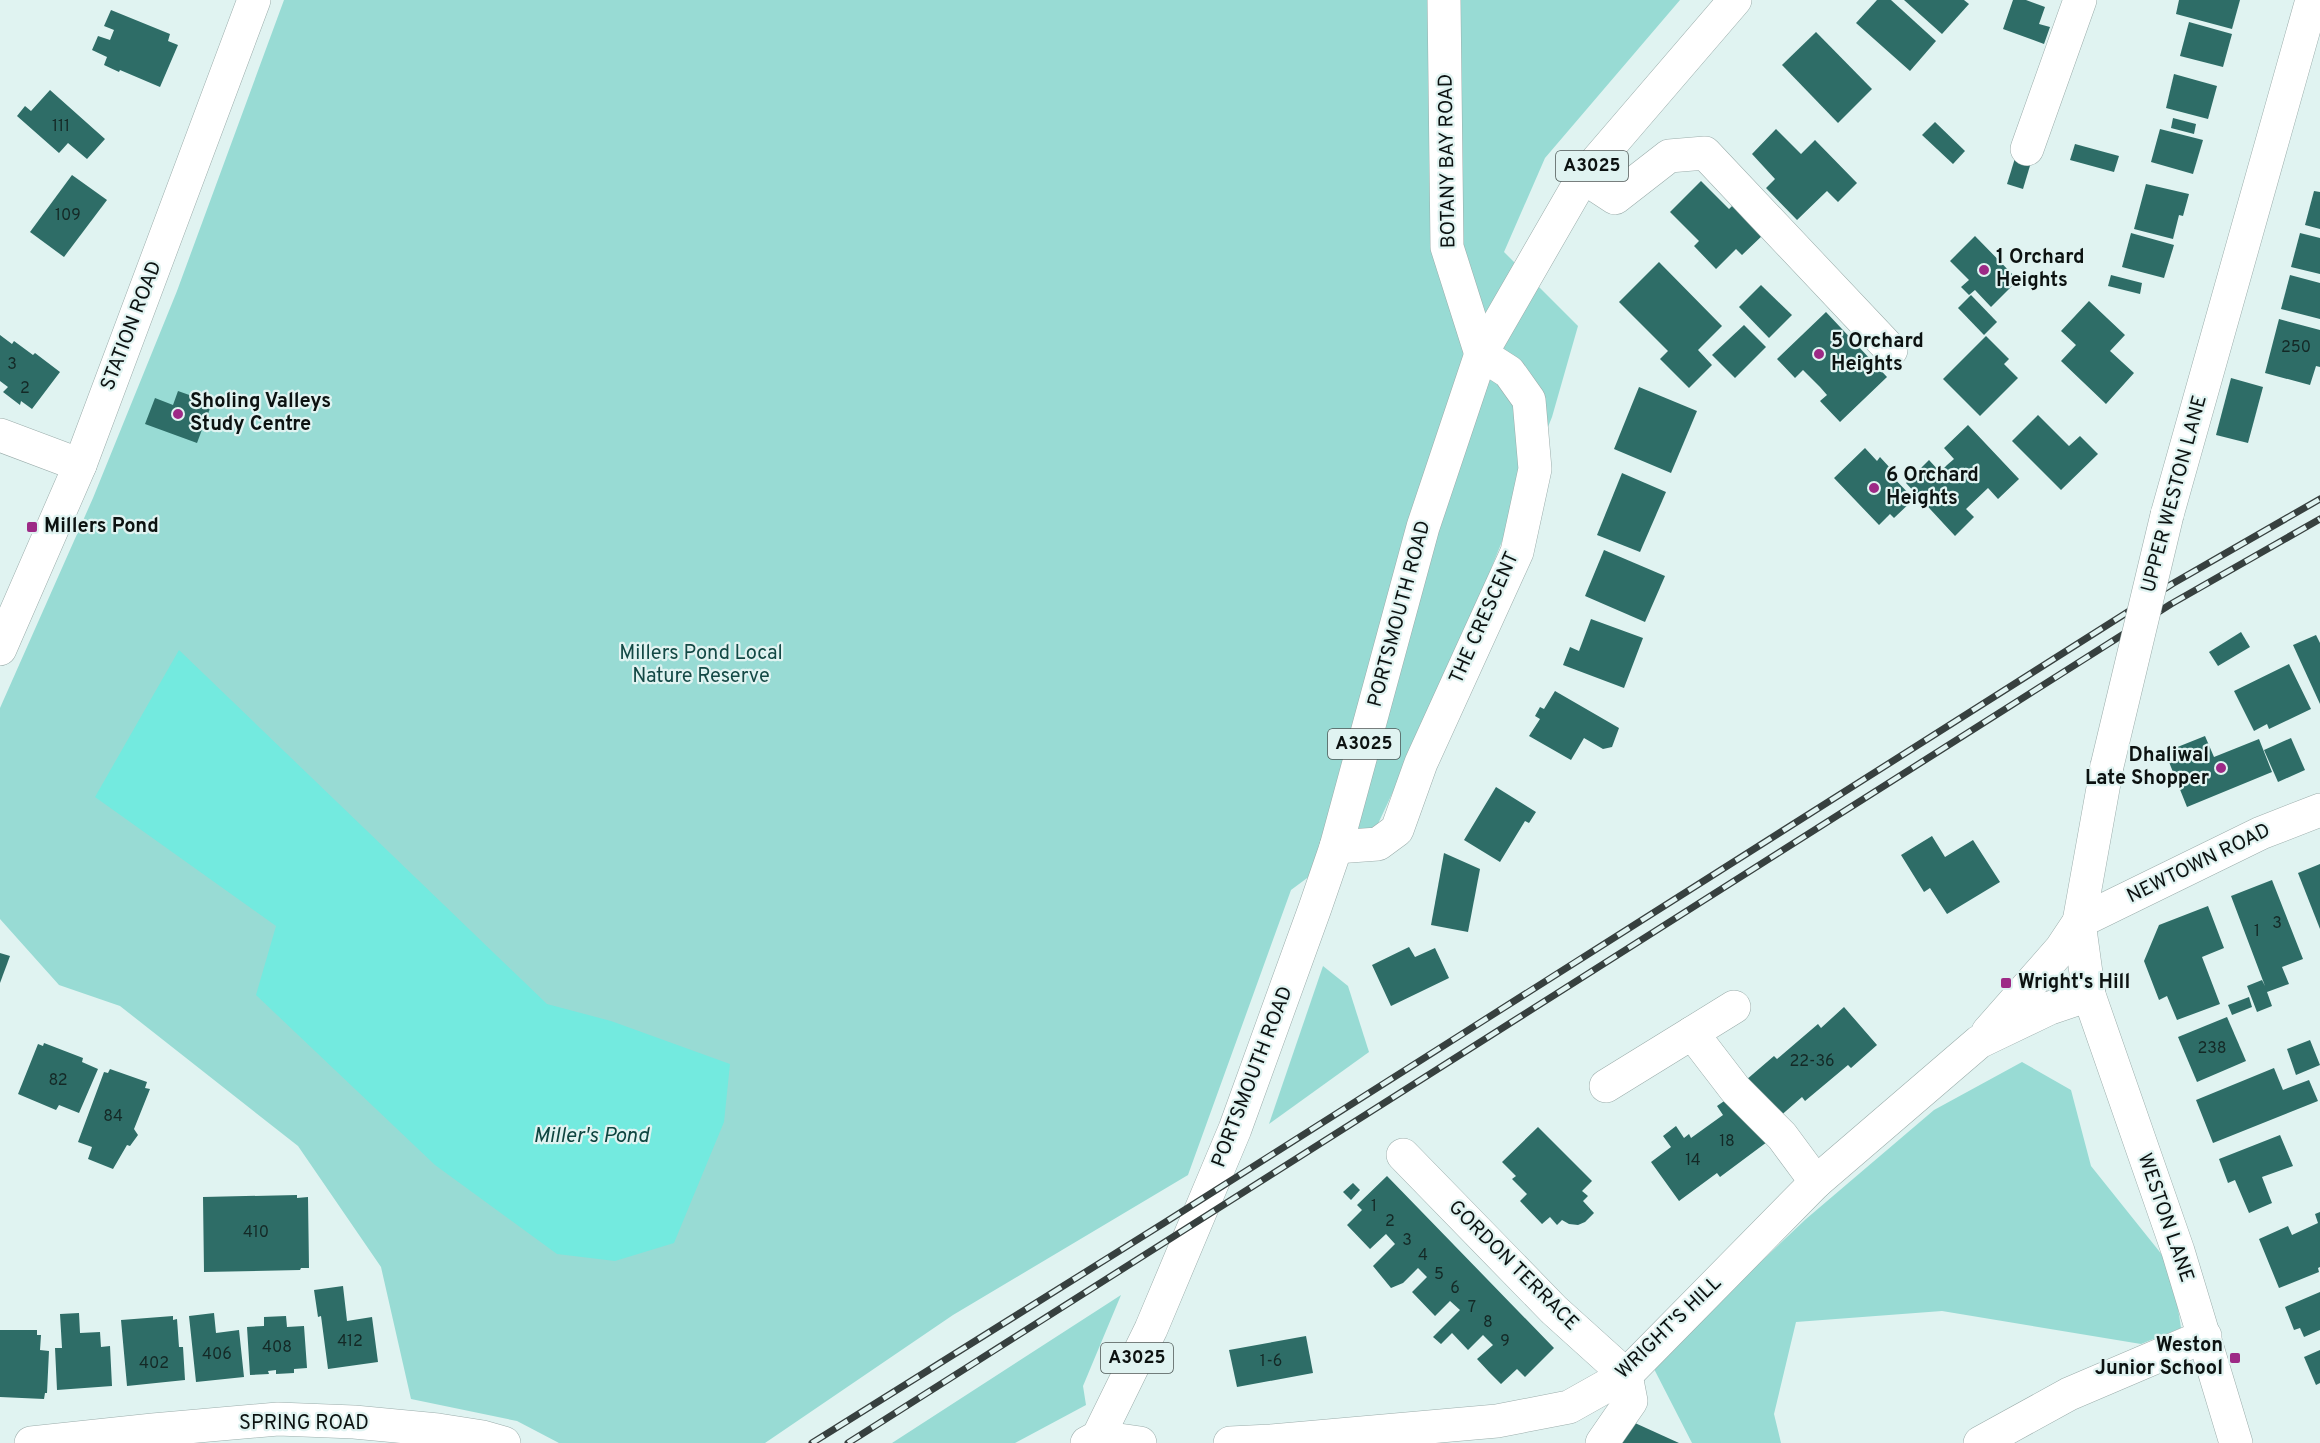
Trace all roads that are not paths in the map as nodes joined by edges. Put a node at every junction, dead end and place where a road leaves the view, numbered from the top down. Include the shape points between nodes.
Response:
1 (254, 0) edge
2 (1444, 0) edge
3 (1735, 0) edge
4 (2080, 0) edge
5 (2312, 0) edge
6 (2027, 149) dead end
7 (1583, 177) junction
8 (1891, 350) dead end
9 (1481, 354) junction
10 (0, 435) edge
11 (80, 465) junction
12 (0, 649) edge
13 (2320, 810) edge
14 (1336, 848) junction
15 (2079, 922) junction
16 (2090, 995) junction
17 (1734, 1007) dead end
18 (1692, 1033) junction
19 (1979, 1042) junction
20 (1606, 1086) dead end
21 (1403, 1155) dead end
22 (1816, 1182) junction
23 (2205, 1336) junction
24 (1626, 1375) junction
25 (2023, 1431) edge
26 (1092, 1440) edge
27 (31, 1443) edge
28 (504, 1443) edge
29 (1140, 1443) edge
30 (1230, 1443) edge
31 (1602, 1443) edge
32 (1980, 1443) edge
33 (2236, 1443) edge

1 - 11 street, STATION ROAD
2 - 9 street, BOTANY BAY ROAD via 1447,247
3 - 7 street, PORTSMOUTH ROAD / A3025
4 - 6 street
5 - 15 street, UPPER WESTON LANE, bridge via 2167,515 2107,766
7 - 8 street via 1615,198 1669,156 1705,153
7 - 9 street, PORTSMOUTH ROAD / A3025
9 - 14 street, PORTSMOUTH ROAD / A3025 via 1423,527
9 - 14 street, THE CRESCENT via 1509,372 1529,400 1535,469 1516,552 1421,763 1397,830 1378,844
10 - 11 street
11 - 12 street, STATION ROAD
13 - 15 street, NEWTOWN ROAD via 2260,833
14 - 26 street, PORTSMOUTH ROAD / A3025 via 1235,1130 1151,1329
15 - 16 street, UPPER WESTON LANE
15 - 19 street via 2061,949
16 - 19 street, WRIGHT'S HILL via 2050,1008
16 - 23 street, WESTON LANE
17 - 18 street
18 - 20 street
18 - 22 street via 1735,1089 1782,1136
19 - 22 street, WRIGHT'S HILL
21 - 24 street, GORDON TERRACE via 1554,1310
22 - 24 street, WRIGHT'S HILL
23 - 25 street via 2069,1394
23 - 33 street, WESTON LANE
24 - 30 street, WRIGHT'S HILL via 1569,1407 1497,1421
24 - 31 street via 1631,1401
25 - 32 street
26 - 29 street
27 - 28 street, SPRING ROAD via 278,1419 438,1430

